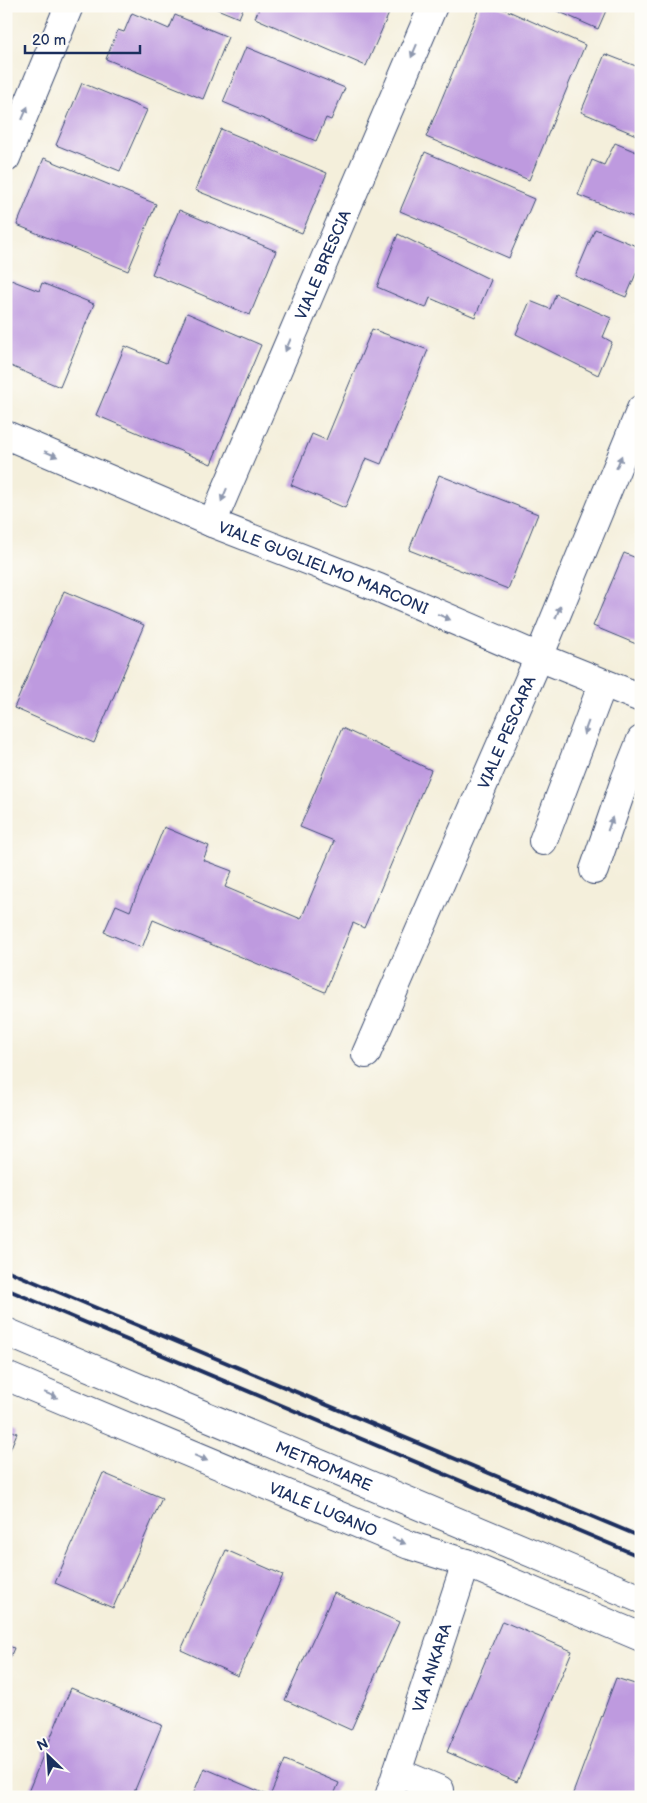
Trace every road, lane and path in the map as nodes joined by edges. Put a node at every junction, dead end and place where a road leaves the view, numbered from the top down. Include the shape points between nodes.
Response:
1 (69, 6) edge
2 (433, 6) edge
3 (6, 158) edge
4 (641, 408) edge
5 (6, 435) edge
6 (212, 523) junction
7 (539, 657) junction
8 (603, 682) junction
9 (641, 698) edge
10 (641, 740) edge
11 (543, 841) dead end
12 (594, 870) dead end
13 (366, 1054) dead end
14 (6, 1332) edge
15 (6, 1376) edge
16 (466, 1563) junction
17 (641, 1599) edge
18 (641, 1636) edge
19 (393, 1784) edge
20 (438, 1797) edge

3 -> 1 street
2 -> 6 street, VIALE BRESCIA
7 -> 4 street, VIALE PESCARA
5 -> 6 street, VIALE GUGLIELMO MARCONI
6 -> 7 street, VIALE GUGLIELMO MARCONI via 378,588
7 - 8 street, VIALE GUGLIELMO MARCONI
7 - 13 street, VIALE PESCARA
8 - 9 street, VIALE GUGLIELMO MARCONI
8 -> 11 street
12 -> 10 street
14 - 17 street, METROMARE
15 -> 16 street, VIALE LUGANO via 409,1545
16 - 18 street, VIALE LUGANO
16 - 19 street, VIA ANKARA
19 - 20 street, VIA ANKARA via 440,1790

